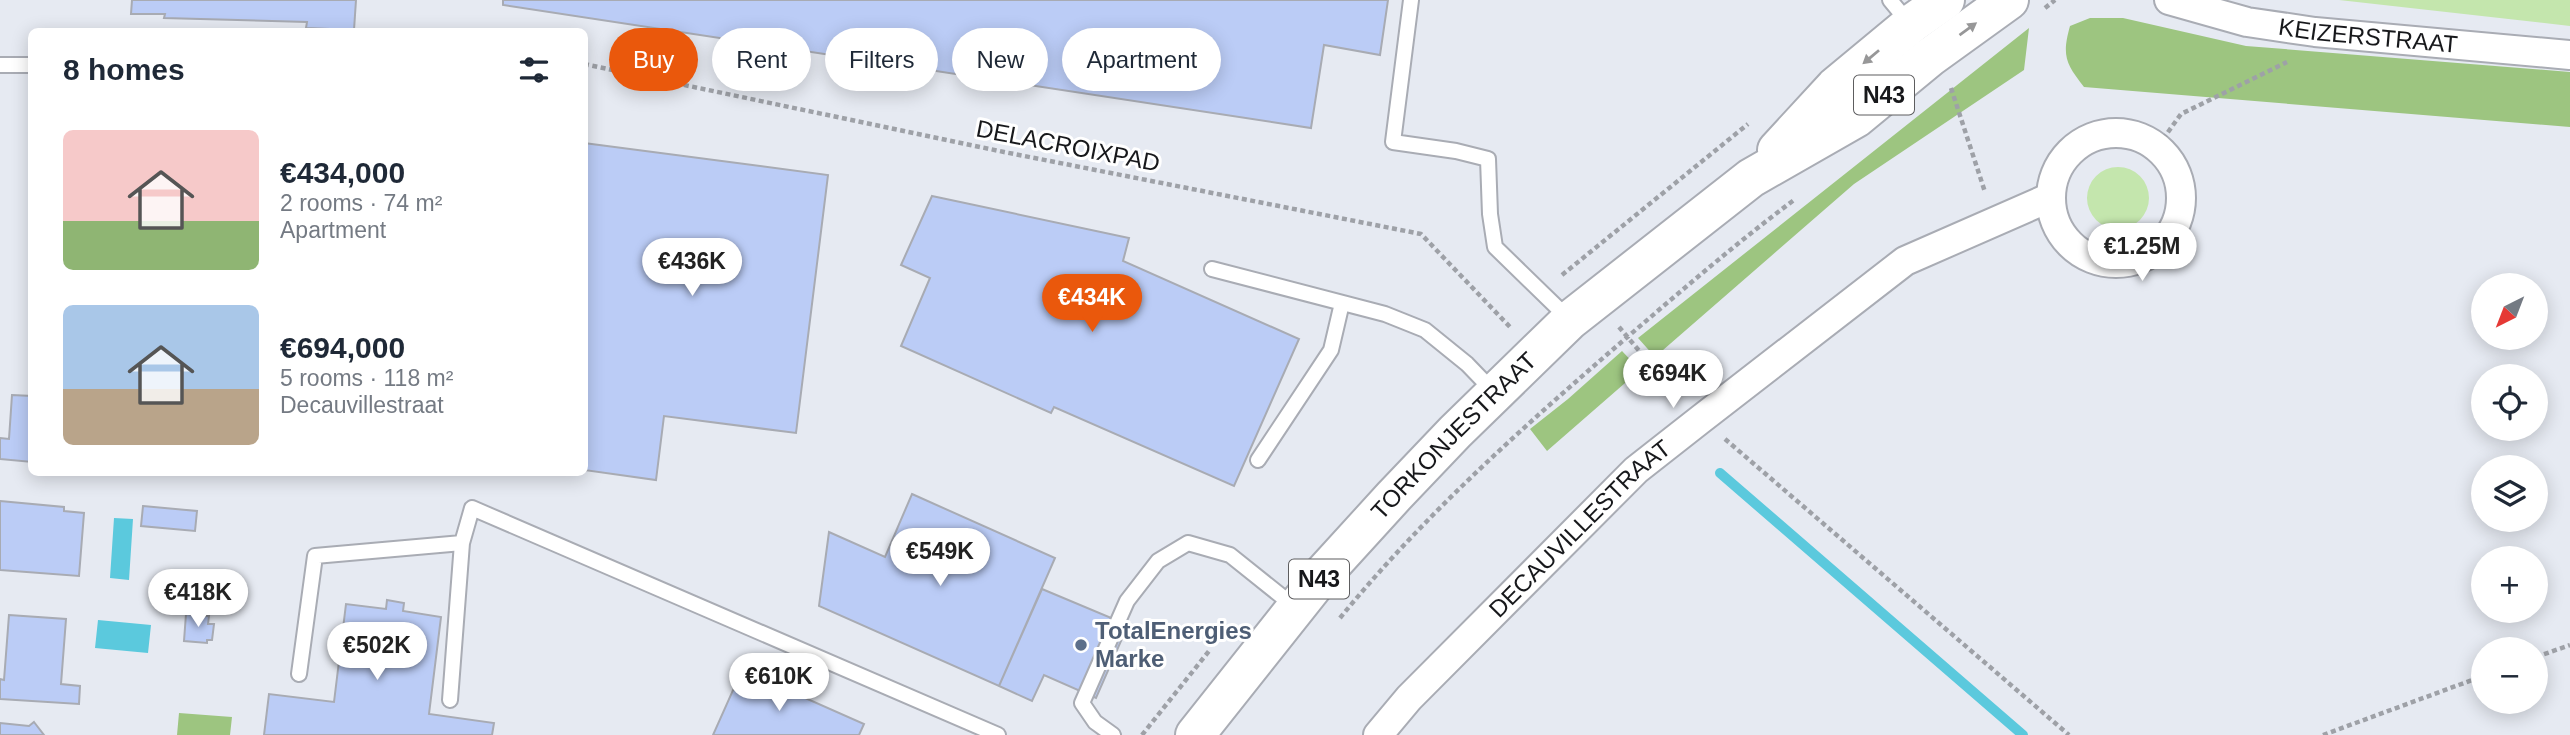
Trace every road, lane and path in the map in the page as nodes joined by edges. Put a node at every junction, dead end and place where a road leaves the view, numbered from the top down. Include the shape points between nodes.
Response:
1 (1411, 0) edge
2 (1945, 0) edge
3 (2009, 0) edge
4 (2169, 0) edge
5 (2315, 32) junction
6 (1920, 41) edge
7 (2570, 55) edge
8 (0, 65) edge
9 (28, 65) edge
10 (588, 65) edge
11 (1750, 122) dead end
12 (2158, 146) junction
13 (2051, 197) junction
14 (1995, 222) junction
15 (1212, 269) dead end
16 (1542, 292) junction
17 (1342, 303) junction
18 (1570, 320) junction
19 (1674, 392) dead end
20 (1495, 393) junction
21 (1701, 419) junction
22 (1258, 460) dead end
23 (462, 543) junction
24 (1296, 608) junction
25 (1338, 621) dead end
26 (2570, 645) edge
27 (2548, 653) edge
28 (299, 674) dead end
29 (2471, 680) edge
30 (450, 700) dead end
31 (998, 735) edge
32 (1113, 735) edge
33 (1195, 735) edge
34 (1378, 735) edge
35 (2069, 735) edge
36 (2323, 735) edge

1 - 16 lane via 1393,142 1488,159 1495,247
2 - 6 main road, TORKONJESTRAAT / N43
6 -> 3 main road, TORKONJESTRAAT / N43
4 - 5 street, KEIZERSTRAAT via 2247,22
5 - 7 street, KEIZERSTRAAT
5 - 12 path via 2314,49 2181,114
6 - 14 path
6 - 18 main road, TORKONJESTRAAT / N43 via 1835,87 1751,178
8 - 9 lane
10 - 16 path, DELACROIXPAD via 1421,234 1508,325
11 - 16 path
12 - 13 street via 2119,132 2079,143 2054,176
12 - 13 street via 2181,184 2182,206 2175,228 2162,245 2143,258 2122,263 2100,261 2080,252 2054,218
13 - 14 street, DECAUVILLESTRAAT
14 - 21 street, DECAUVILLESTRAAT via 1905,261
15 - 17 lane
16 - 18 lane
17 - 20 lane via 1425,330
17 - 22 lane via 1331,350
18 - 20 main road, TORKONJESTRAAT / N43
19 - 25 path via 1628,337 1508,442 1424,525
20 - 24 main road, TORKONJESTRAAT / N43 via 1394,496
21 - 34 street, DECAUVILLESTRAAT via 1636,470 1409,698
21 - 35 path
23 - 28 lane via 315,556
23 - 30 lane
23 - 31 lane via 472,508
24 - 32 lane via 1230,555 1188,543 1158,561 1127,601 1082,703 1095,722
24 - 33 main road, TORKONJESTRAAT / N43
26 - 27 path
29 - 36 path

